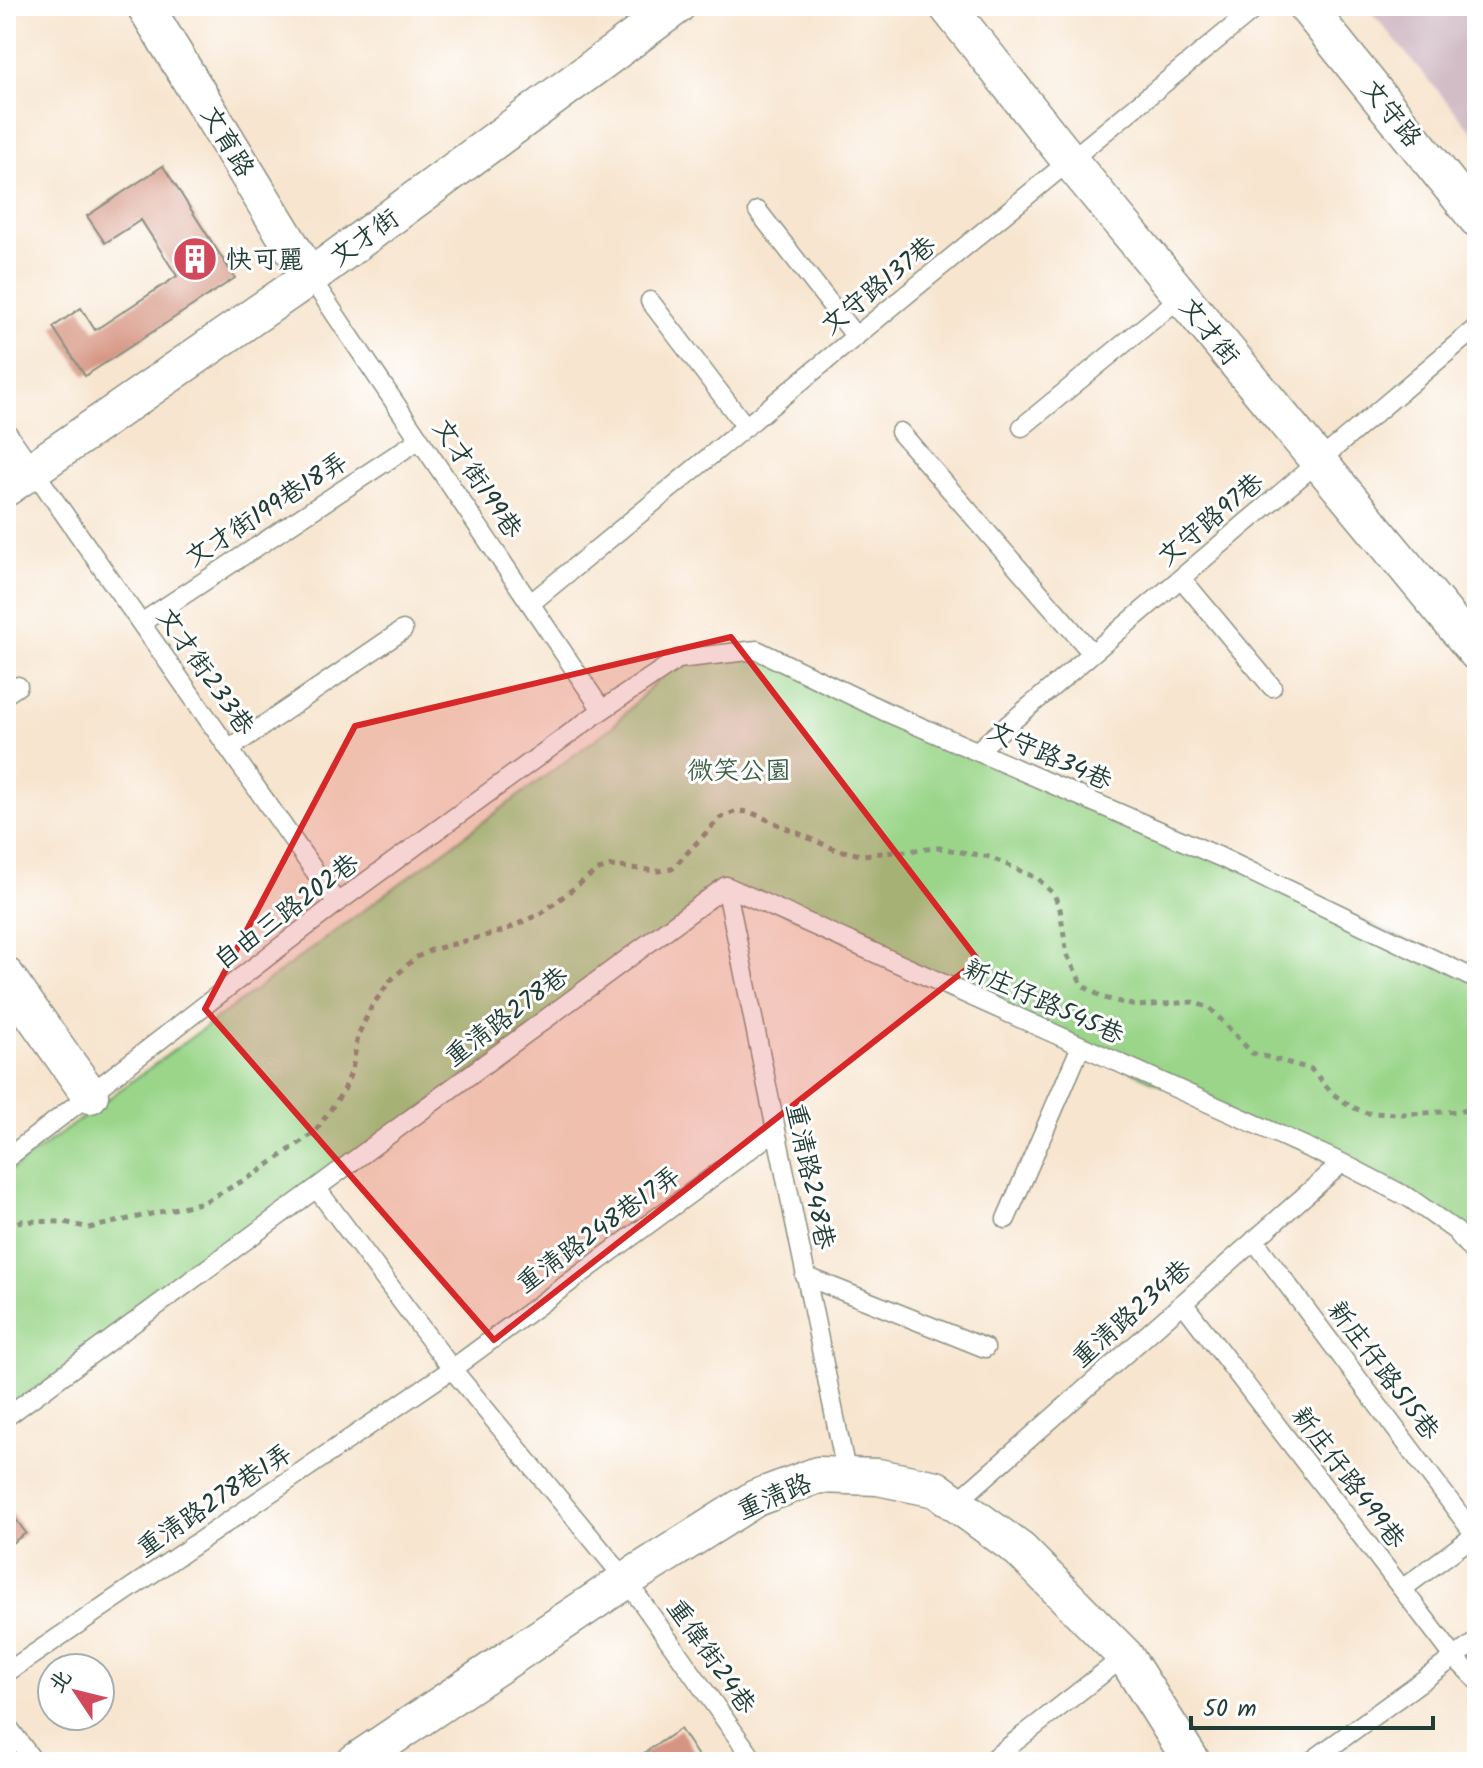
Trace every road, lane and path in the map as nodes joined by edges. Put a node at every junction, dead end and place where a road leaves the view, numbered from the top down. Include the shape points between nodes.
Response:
1 (145, 6) edge
2 (677, 6) edge
3 (947, 6) edge
4 (1258, 6) edge
5 (1306, 6) edge
6 (1070, 161) junction
7 (758, 211) dead end
8 (1477, 219) edge
9 (310, 277) junction
10 (1182, 296) junction
11 (650, 301) dead end
12 (1477, 327) edge
13 (856, 337) junction
14 (746, 427) junction
15 (1022, 427) dead end
16 (6, 431) edge
17 (900, 432) dead end
18 (420, 439) junction
19 (1318, 462) junction
20 (19, 479) edge
21 (1181, 578) junction
22 (531, 603) junction
23 (141, 623) junction
24 (403, 630) dead end
25 (1092, 653) junction
26 (1477, 653) edge
27 (1272, 687) dead end
28 (602, 710) junction
29 (229, 749) junction
30 (977, 751) junction
31 (726, 886) junction
32 (337, 903) junction
33 (6, 976) edge
34 (1477, 980) edge
35 (1081, 1046) junction
36 (90, 1095) junction
37 (776, 1130) junction
38 (6, 1159) edge
39 (1342, 1163) junction
40 (317, 1189) junction
41 (1006, 1219) dead end
42 (1254, 1240) junction
43 (1477, 1257) edge
44 (805, 1276) junction
45 (1183, 1303) junction
46 (985, 1348) dead end
47 (452, 1369) junction
48 (6, 1417) edge
49 (847, 1476) junction
50 (956, 1503) junction
51 (626, 1580) junction
52 (1402, 1589) junction
53 (1477, 1641) edge
54 (1125, 1656) junction
55 (1455, 1658) junction
56 (6, 1673) edge
57 (1477, 1680) edge
58 (6, 1724) edge
59 (34, 1762) edge
60 (355, 1762) edge
61 (755, 1762) edge
62 (989, 1762) edge
63 (1192, 1762) edge
64 (1310, 1762) edge

1 - 9 street, 文育路
2 - 9 street, 文才街
3 - 6 street, 文才街
4 - 6 lane, 文守路137巷
5 - 8 street, 文守路
6 - 10 street, 文才街
6 - 13 lane, 文守路137巷
7 - 13 lane
9 - 18 lane, 文才街199巷
9 - 20 street, 文才街
10 - 15 lane
10 - 19 street, 文才街
11 - 14 lane
12 - 19 lane, 文守路97巷
13 - 14 lane, 文守路137巷
14 - 22 lane, 文守路137巷
16 - 20 lane, 文才街233巷
17 - 25 lane
18 - 22 lane, 文才街199巷
18 - 23 lane, 文才街199巷18弄
19 - 21 lane, 文守路97巷
19 - 26 street, 文才街
20 - 23 lane, 文才街233巷
21 - 25 lane, 文守路97巷
21 - 27 lane
22 - 28 lane, 文才街199巷
23 - 29 lane, 文才街233巷
24 - 29 lane
25 - 30 lane, 文守路97巷
28 - 30 lane, 文守路34巷 via 678,659 757,650
28 - 32 lane, 自由三路202巷
29 - 32 lane, 文才街233巷
30 - 34 lane, 文守路34巷 via 1220,857
31 - 35 lane, 新庄仔路545巷
31 - 37 lane, 重清路248巷
31 - 40 lane, 重清路278巷
32 - 36 lane, 自由三路202巷
33 - 36 street
35 - 39 lane, 新庄仔路545巷
35 - 41 lane
36 - 38 lane, 自由三路202巷
37 - 44 lane, 重清路248巷
37 - 47 lane, 重清路248巷17弄
39 - 42 lane, 重清路234巷
39 - 43 lane via 1411,1199 1456,1231
40 - 47 lane
40 - 48 lane, 重清路278巷
42 - 45 lane, 重清路234巷
42 - 52 lane, 新庄仔路515巷 via 1475,1535
44 - 46 lane
44 - 49 lane, 重清路248巷
45 - 50 lane, 重清路234巷
45 - 52 lane, 新庄仔路499巷
47 - 51 lane
47 - 56 lane, 重清路278巷1弄
49 - 50 street, 重清路 via 936,1489
49 - 51 street, 重清路 via 818,1475 756,1498
50 - 54 street, 重清路 via 1020,1550
51 - 60 street, 重清路
51 - 61 lane, 重偉街24巷
52 - 55 lane, 新庄仔路499巷
53 - 55 lane
54 - 62 lane
54 - 63 street, 重清路
55 - 57 lane, 新庄仔路499巷
55 - 64 lane
58 - 59 lane

